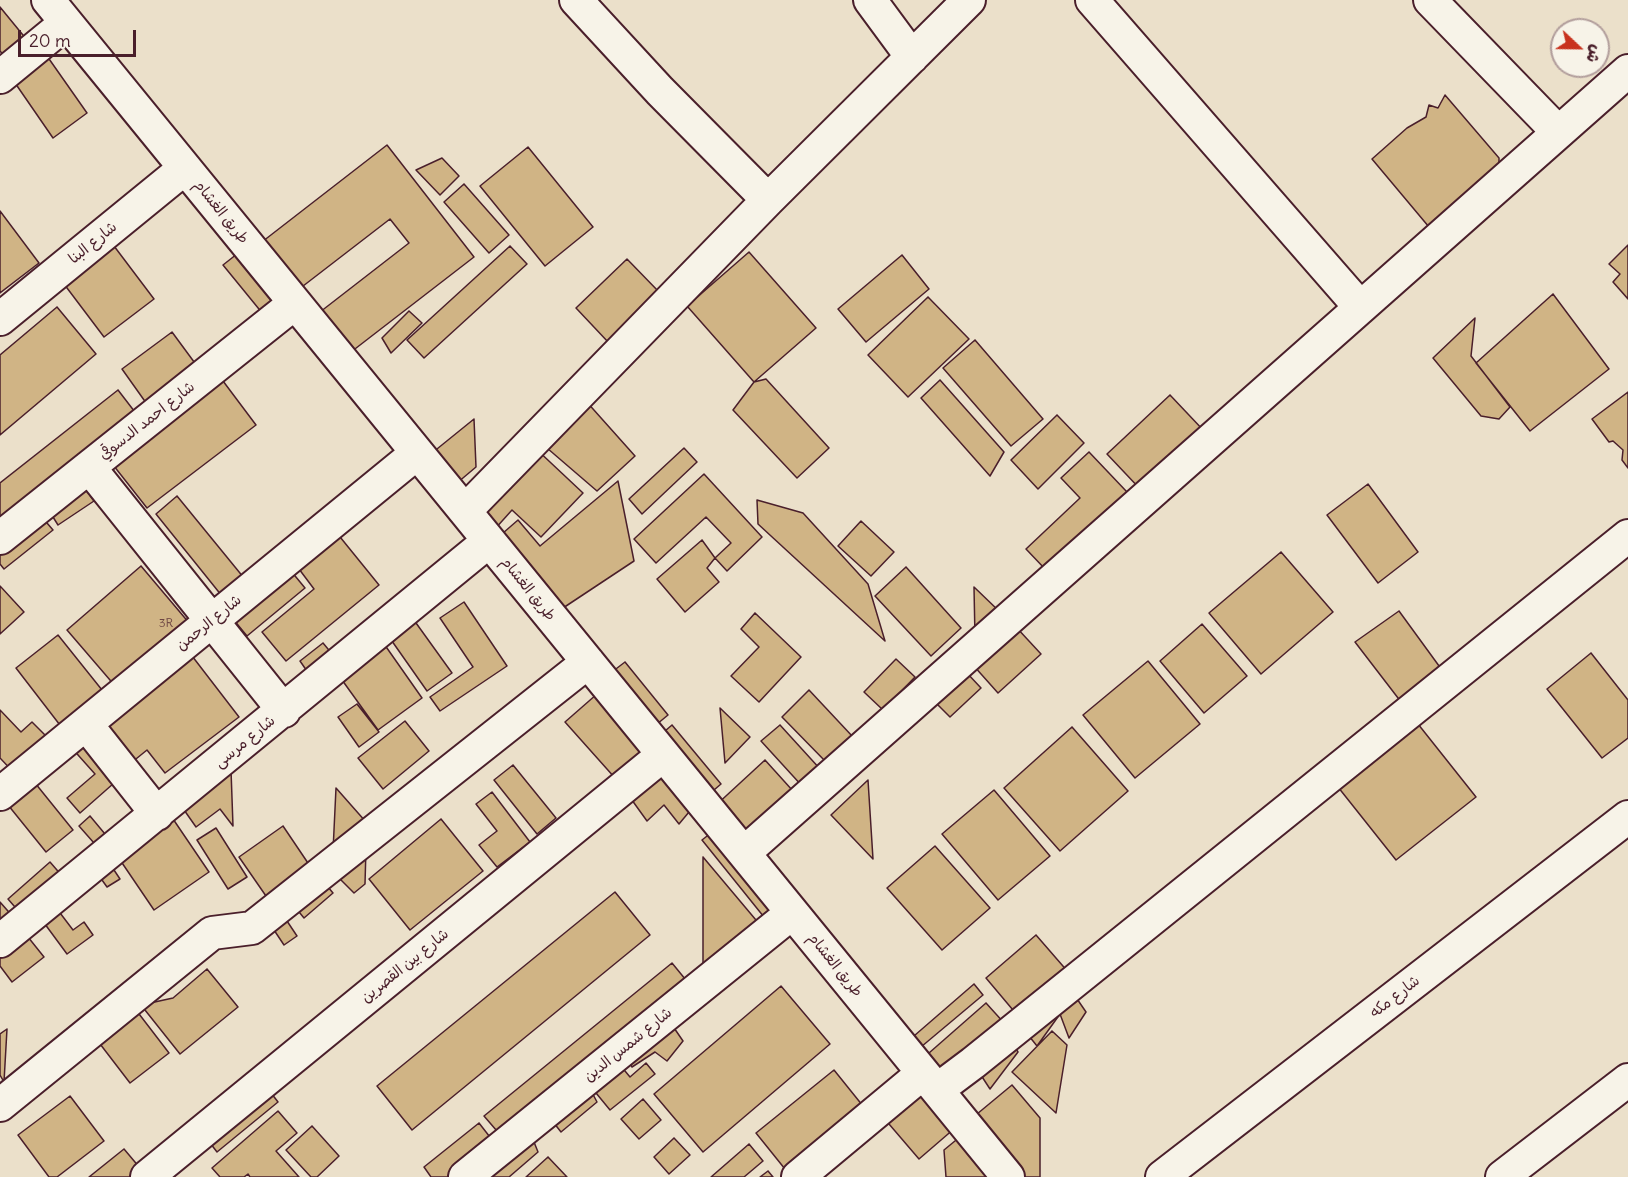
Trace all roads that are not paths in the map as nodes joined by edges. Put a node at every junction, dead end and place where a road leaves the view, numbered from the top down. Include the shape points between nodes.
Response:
1 (576, 0) edge
2 (870, 0) edge
3 (969, 0) edge
4 (1092, 0) edge
5 (1430, 0) edge
6 (57, 11) edge
7 (912, 57) junction
8 (1628, 71) edge
9 (0, 77) edge
10 (1558, 132) junction
11 (185, 168) junction
12 (768, 200) junction
13 (295, 303) junction
14 (1360, 307) junction
15 (0, 319) edge
16 (417, 453) junction
17 (88, 467) junction
18 (465, 511) junction
19 (1628, 536) edge
20 (0, 538) edge
21 (489, 541) junction
22 (212, 621) junction
23 (588, 662) junction
24 (284, 711) junction
25 (86, 724) junction
26 (663, 755) junction
27 (0, 794) edge
28 (157, 814) junction
29 (1628, 817) edge
30 (744, 853) junction
31 (792, 913) junction
32 (0, 941) edge
33 (1628, 1080) edge
34 (930, 1082) junction
35 (0, 1105) edge
36 (147, 1177) edge
37 (465, 1177) edge
38 (798, 1177) edge
39 (1008, 1177) edge
40 (1162, 1177) edge
41 (1502, 1177) edge

1 - 12 street
2 - 7 street
3 - 7 street
4 - 14 street
5 - 10 street
6 - 9 street
6 - 11 street, طريق الغشام
7 - 12 street
8 - 10 street
10 - 14 street
11 - 13 street, طريق الغشام
11 - 15 street, شارع البنا
12 - 18 street
13 - 16 street, طريق الغشام
13 - 17 street, شارع احمد الدسوقي
14 - 30 street
16 - 18 street, طريق الغشام
16 - 22 street, شارع الرحمن
17 - 20 street, شارع احمد الدسوقي
17 - 22 street
18 - 21 street, طريق الغشام
19 - 34 street via 982,1056
21 - 23 street, طريق الغشام
21 - 24 street, شارع مرسى
22 - 24 street
22 - 25 street, شارع الرحمن
23 - 26 street, طريق الغشام
23 - 35 street via 252,928 212,933
24 - 28 street, شارع مرسى
25 - 27 street, شارع الرحمن
25 - 28 street
26 - 30 street, طريق الغشام
26 - 36 street, شارع بين القصرين
28 - 32 street, شارع مرسى
29 - 40 street, شارع مكه
30 - 31 street, طريق الغشام
31 - 34 street, طريق الغشام
31 - 37 street, شارع شمس الدين
33 - 41 street
34 - 38 street
34 - 39 street, طريق الغشام

